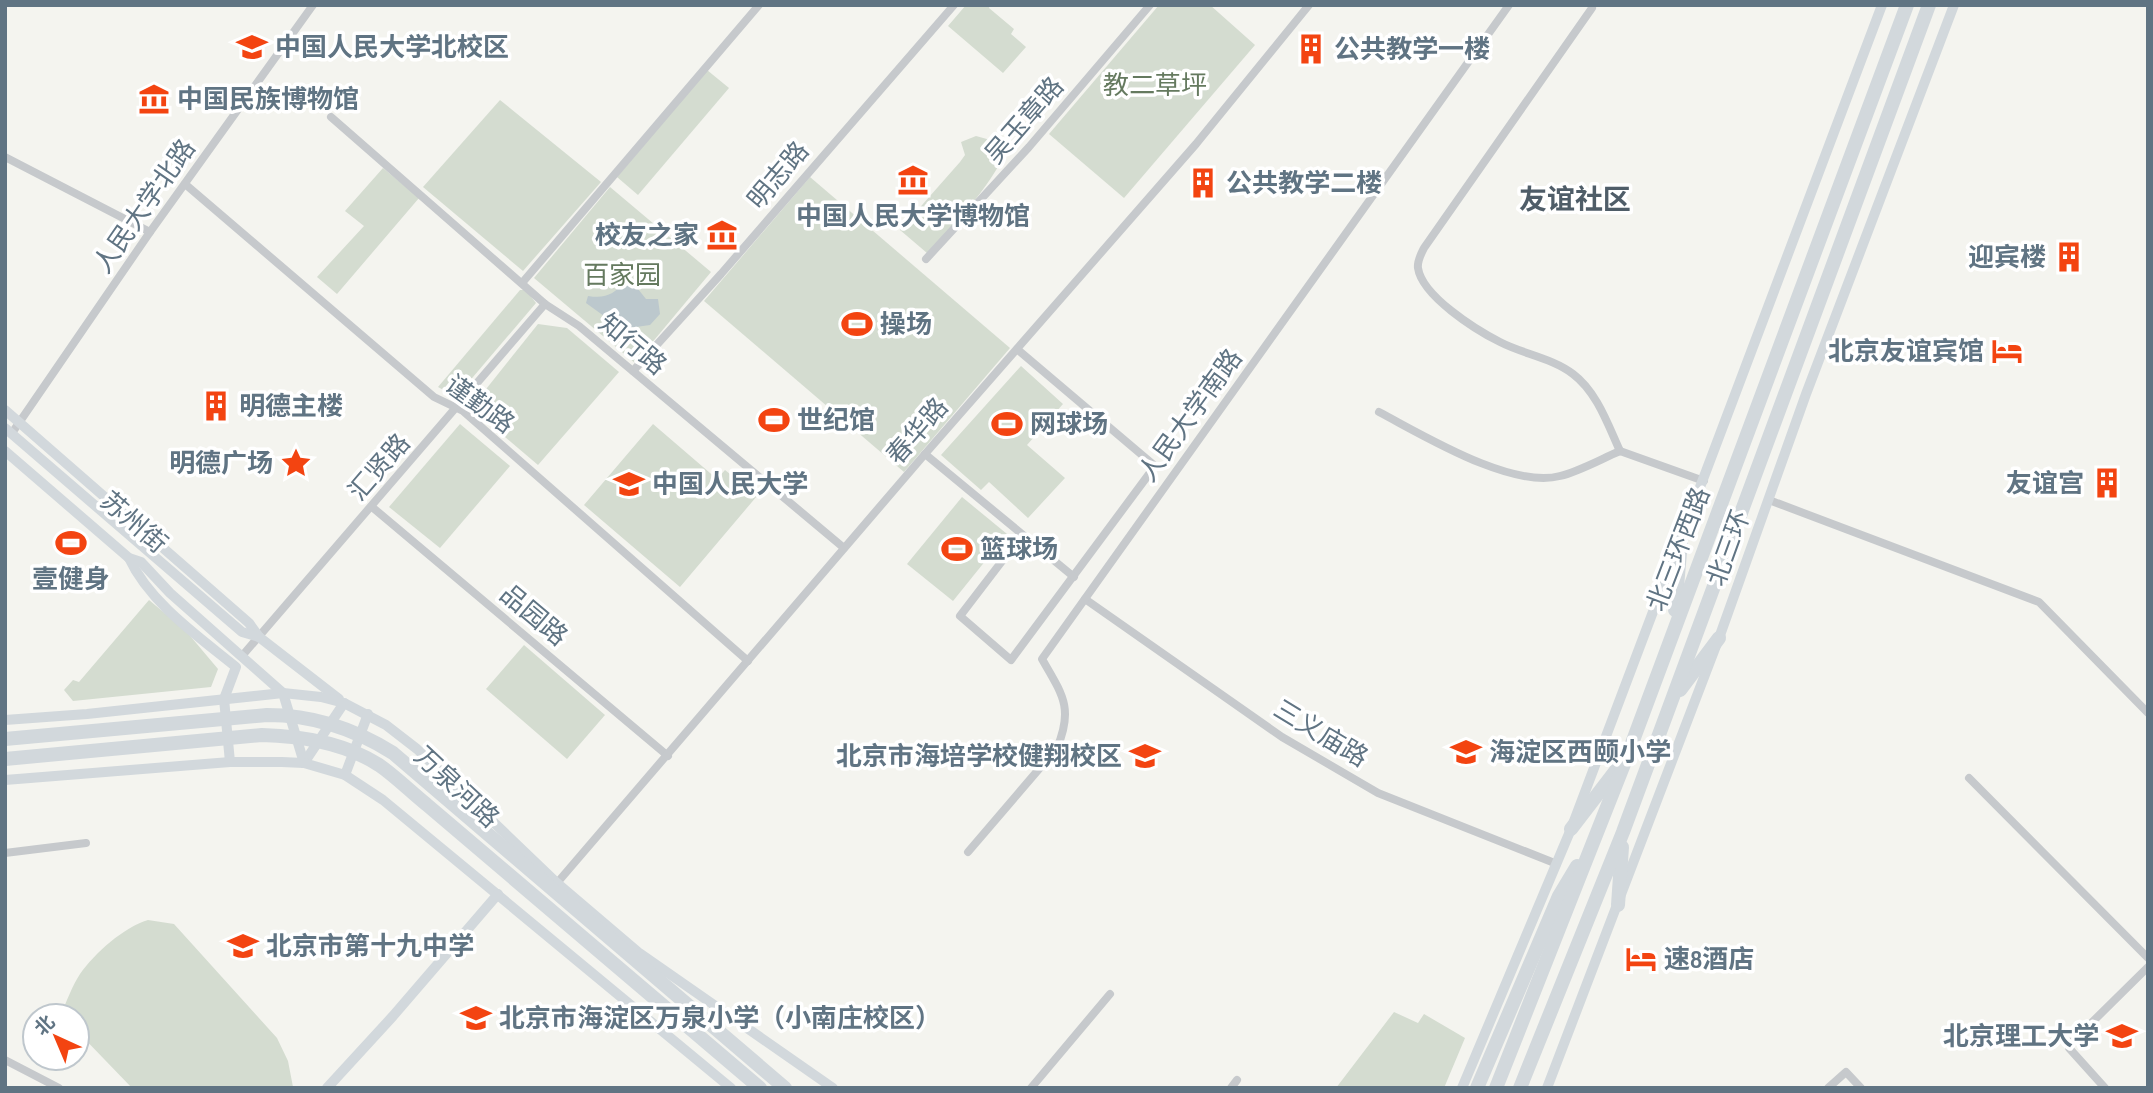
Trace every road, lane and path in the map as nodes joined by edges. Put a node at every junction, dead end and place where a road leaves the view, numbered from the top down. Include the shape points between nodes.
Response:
1 (313, 5) edge
2 (759, 5) edge
3 (954, 5) edge
4 (1150, 5) edge
5 (1309, 5) edge
6 (1508, 5) edge
7 (1882, 5) edge
8 (1907, 5) edge
9 (1929, 5) edge
10 (1954, 5) edge
11 (1592, 8) dead end
12 (331, 117) dead end
13 (5, 157) edge
14 (185, 184) junction
15 (150, 232) junction
16 (926, 259) dead end
17 (522, 283) junction
18 (545, 304) junction
19 (1017, 349) junction
20 (633, 371) junction
21 (456, 408) junction
22 (5, 410) edge
23 (1379, 412) dead end
24 (20, 422) junction
25 (8, 430) edge
26 (5, 451) edge
27 (1620, 451) junction
28 (925, 454) junction
29 (1704, 481) junction
30 (1769, 500) junction
31 (372, 507) junction
32 (1022, 535) junction
33 (1681, 541) junction
34 (844, 548) junction
35 (129, 558) junction
36 (1074, 577) junction
37 (1085, 599) junction
38 (1674, 629) junction
39 (259, 637) junction
40 (1719, 638) junction
41 (242, 656) junction
42 (748, 660) junction
43 (283, 693) junction
44 (223, 699) junction
45 (344, 703) junction
46 (1671, 703) junction
47 (2148, 713) edge
48 (368, 715) junction
49 (5, 720) edge
50 (5, 739) edge
51 (1628, 754) junction
52 (668, 756) junction
53 (5, 760) edge
54 (230, 762) junction
55 (304, 763) junction
56 (345, 775) junction
57 (1969, 778) dead end
58 (5, 780) edge
59 (1600, 826) junction
60 (1571, 829) junction
61 (1623, 832) junction
62 (86, 843) dead end
63 (968, 852) dead end
64 (5, 853) edge
65 (1557, 863) junction
66 (557, 883) junction
67 (498, 894) junction
68 (1618, 905) junction
69 (2148, 958) edge
70 (2148, 967) edge
71 (1110, 994) dead end
72 (5, 1060) edge
73 (756, 1063) junction
74 (1237, 1080) dead end
75 (756, 1086) edge
76 (1497, 1086) edge
77 (59, 1088) edge
78 (327, 1088) edge
79 (731, 1088) edge
80 (785, 1088) edge
81 (793, 1088) edge
82 (833, 1088) edge
83 (1031, 1088) edge
84 (1231, 1088) edge
85 (1462, 1088) edge
86 (1477, 1088) edge
87 (1520, 1088) edge
88 (1547, 1088) edge
89 (1828, 1088) edge
90 (1861, 1088) edge
91 (2105, 1088) edge

1 - 14 street, 人民大学北路
2 - 17 street
3 - 20 street, 明志路
4 - 16 street, 吴玉章路 via 1029,148
5 - 19 street, 春华路 via 1196,144
6 - 37 street, 人民大学南路
7 - 29 street, 北三环西路
8 - 38 highway, 北三环
9 - 46 highway, 北三环
10 - 30 street
11 - 27 street via 1424,248 1418,268 1425,285 1444,304 1480,330 1576,376 1601,408
12 - 17 street, 知行路
13 - 15 street
14 - 15 street, 人民大学北路
14 - 21 street, 谨勤路 via 434,397
15 - 24 street, 人民大学北路
17 - 18 street, 知行路
18 - 20 street, 知行路
18 - 21 street, 汇贤路
19 - 28 street, 春华路
19 - 36 street via 1155,466
20 - 34 street, 知行路
21 - 31 street, 汇贤路
21 - 42 street, 谨勤路
22 - 24 street, 苏州街
23 - 27 street via 1458,453 1534,477 1559,477
24 - 25 street, 人民大学北路
24 - 39 street, 苏州街 via 249,623
25 - 39 street, 苏州街 via 242,632
26 - 35 street, 苏州街
27 - 29 street
28 - 32 street
28 - 34 street, 春华路
29 - 33 street, 北三环西路
30 - 40 street
30 - 47 street via 2039,601
31 - 39 street, 汇贤路
31 - 52 street, 品园路
32 - 36 street
32 - 36 street via 960,616 1011,660
33 - 38 highway
33 - 60 street, 北三环西路
34 - 42 street, 春华路
35 - 41 street, 苏州街 via 141,562
35 - 44 street, 苏州街 via 164,606 236,667
37 - 63 street, 人民大学南路 via 1042,659 1064,698 1065,730 1057,748
37 - 65 street, 三义庙路 via 1282,737 1378,793
38 - 51 highway, 北三环
39 - 41 street, 汇贤路
39 - 45 street, 苏州街
40 - 46 highway
40 - 68 street
41 - 43 street, 苏州街
42 - 52 street, 春华路
43 - 44 street, 万泉河路
43 - 45 street, 万泉河路
43 - 55 street
44 - 49 street, 万泉河路
44 - 54 street
45 - 48 street, 万泉河路
45 - 55 street
46 - 61 highway, 北三环
48 - 56 street
48 - 66 street, 万泉河路 via 417,749
50 - 73 highway, 万泉河路 via 285,715 335,725 375,742
51 - 59 highway, 北三环
51 - 60 highway
52 - 66 street, 春华路
53 - 75 highway, 万泉河路 via 262,735 291,736 347,750 380,766
54 - 55 street, 万泉河路
54 - 58 street, 万泉河路
55 - 56 street, 万泉河路
56 - 67 street, 万泉河路 via 383,800
57 - 69 street
59 - 76 highway, 北三环
59 - 86 highway via 1559,896
60 - 65 street, 北三环西路
61 - 68 highway
61 - 87 highway, 北三环
62 - 64 street
65 - 85 street, 北三环西路
66 - 82 street, 万泉河路 via 638,952
67 - 78 street
67 - 79 street, 万泉河路
68 - 88 street
70 - 91 street via 2069,1045
71 - 83 street
72 - 77 street
73 - 80 highway, 万泉河路
73 - 81 highway
74 - 84 street
89 - 90 street via 1846,1072

